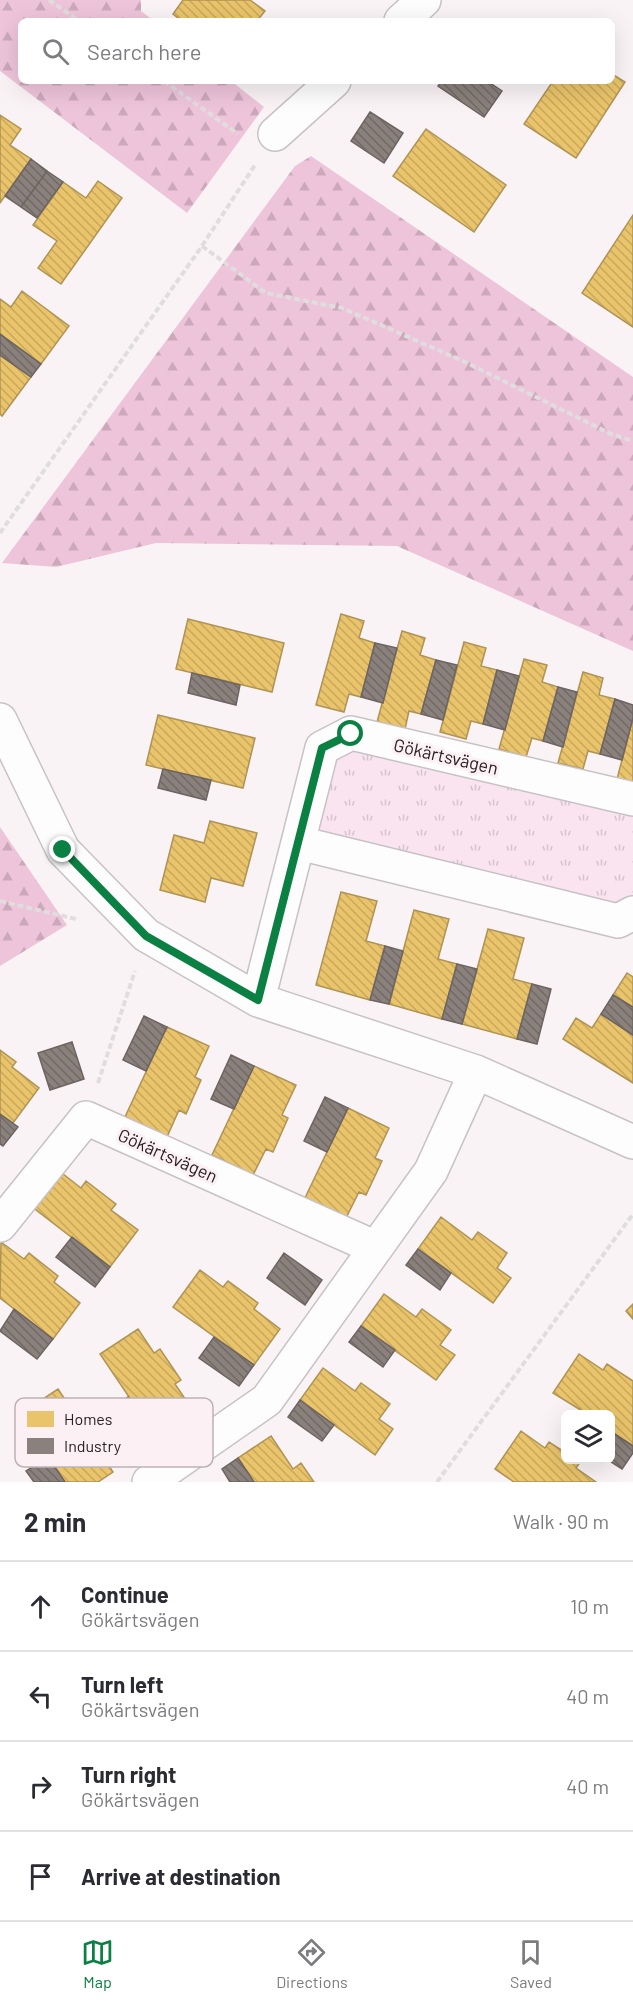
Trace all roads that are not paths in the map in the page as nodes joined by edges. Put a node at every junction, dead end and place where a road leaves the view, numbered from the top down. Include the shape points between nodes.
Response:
1 (424, 0) edge
2 (404, 18) edge
3 (331, 84) edge
4 (269, 143) road end
5 (0, 720) edge
6 (633, 799) edge
7 (299, 843) junction
8 (633, 913) edge
9 (258, 1000) junction
10 (476, 1072) junction
11 (633, 1142) edge
12 (0, 1226) edge
13 (376, 1248) junction
14 (213, 1438) edge
15 (171, 1467) edge
16 (149, 1482) edge

1 - 2 street
3 - 4 street
5 - 9 street via 63,850 146,936
6 - 7 street, Gökärtsvägen via 351,734 322,748
7 - 8 street via 618,921
7 - 9 street, Gökärtsvägen
9 - 10 street
10 - 11 street
10 - 13 street via 431,1172
12 - 13 street, Gökärtsvägen via 86,1118
13 - 14 street via 267,1400
15 - 16 street

